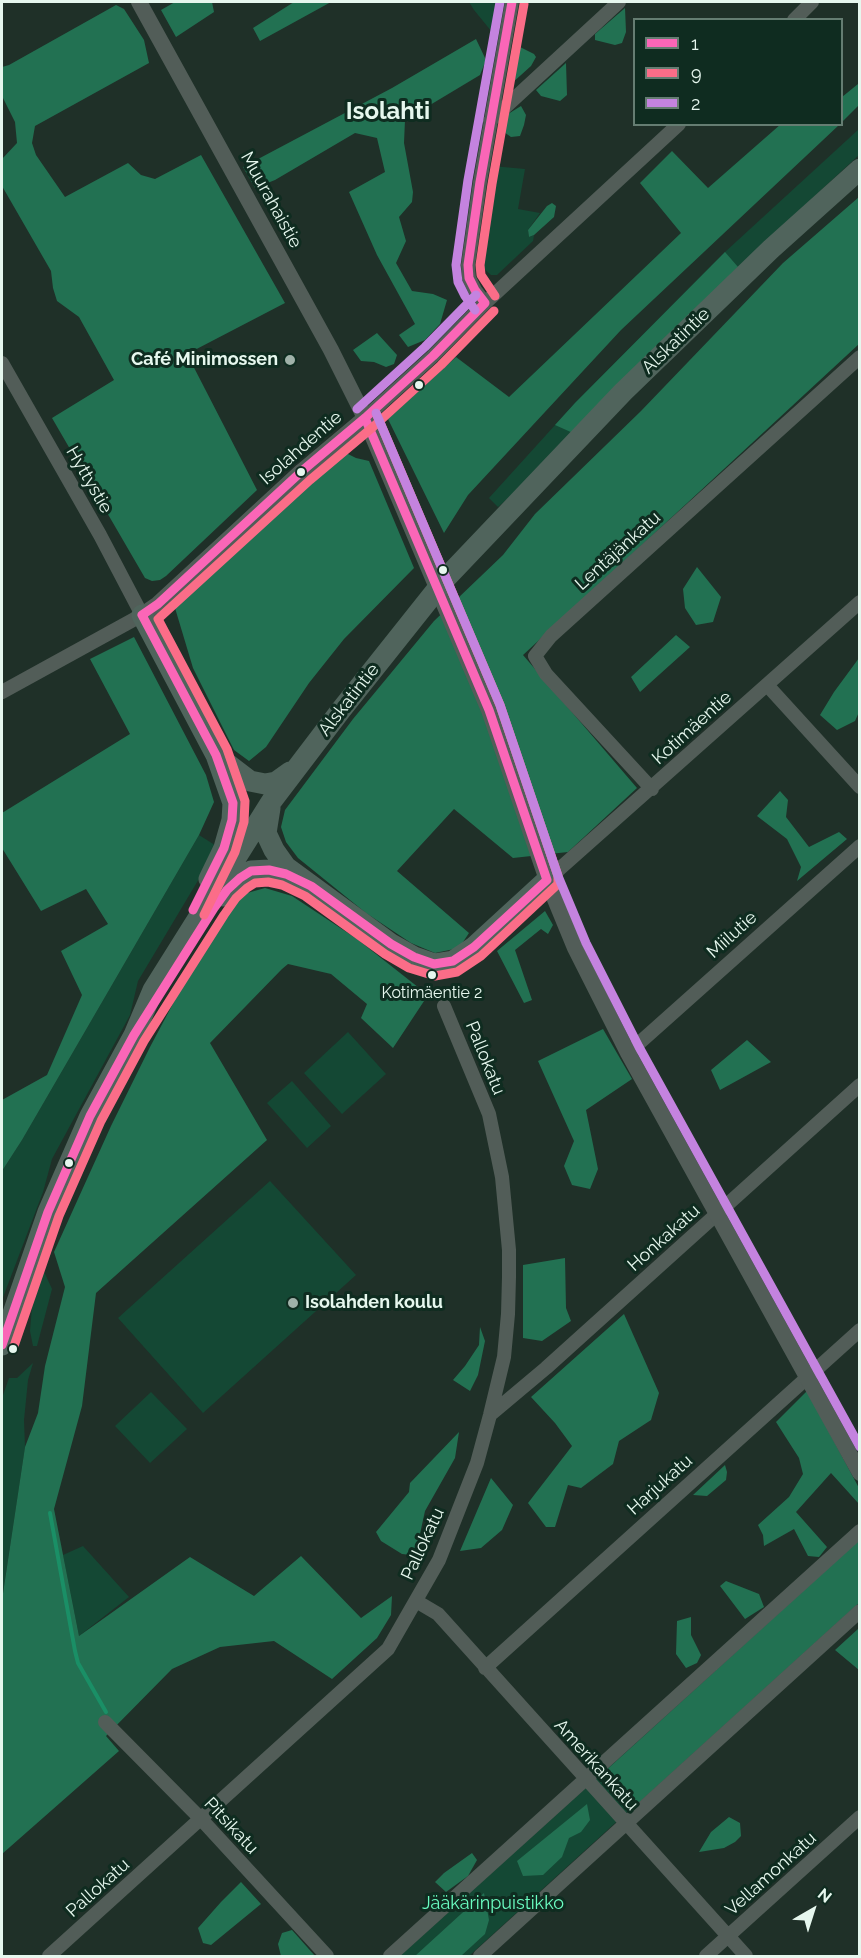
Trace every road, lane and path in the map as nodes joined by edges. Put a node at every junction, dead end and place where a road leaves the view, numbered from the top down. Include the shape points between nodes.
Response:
1 (139, 2) edge
2 (512, 2) edge
3 (619, 2) edge
4 (812, 2) edge
5 (796, 18) edge
6 (490, 121) junction
7 (677, 126) edge
8 (860, 169) edge
9 (485, 303) junction
10 (860, 357) edge
11 (2, 363) edge
12 (365, 418) junction
13 (860, 602) edge
14 (142, 615) junction
15 (767, 685) junction
16 (2, 693) edge
17 (216, 755) junction
18 (298, 765) junction
19 (860, 787) edge
20 (651, 789) junction
21 (271, 802) junction
22 (860, 846) edge
23 (547, 880) junction
24 (311, 886) junction
25 (153, 990) junction
26 (444, 1006) dead end
27 (134, 1035) junction
28 (628, 1053) junction
29 (860, 1085) edge
30 (717, 1214) junction
31 (860, 1330) edge
32 (2, 1345) edge
33 (807, 1376) junction
34 (490, 1415) junction
35 (860, 1473) edge
36 (860, 1531) edge
37 (416, 1601) junction
38 (860, 1611) edge
39 (486, 1668) junction
40 (105, 1722) dead end
41 (585, 1780) junction
42 (860, 1817) edge
43 (201, 1819) junction
44 (625, 1824) junction
45 (729, 1937) junction
46 (49, 1956) edge
47 (327, 1956) edge
48 (390, 1956) edge
49 (480, 1956) edge
50 (706, 1956) edge
51 (746, 1956) edge

1 - 12 street, Muurahaistie
2 - 6 street
3 - 6 street
4 - 5 street
6 - 9 street via 468,265 475,290
7 - 9 street, Isolahdentie
8 - 18 main road, Alskatintie via 623,392 446,578
9 - 12 street, Isolahdentie
10 - 20 street, Lentäjänkatu via 551,636 535,656 546,674
11 - 14 street, Hyttystie
12 - 14 street, Isolahdentie
12 - 23 street, Muurahaistie via 489,710
13 - 15 street, Kotimäentie
14 - 16 street, Isolahdentie
14 - 17 main road
15 - 19 street
15 - 20 street, Kotimäentie
17 - 18 main road via 250,781 265,784 276,782
17 - 25 main road via 233,803 232,820 224,848
18 - 21 main road, Alskatintie
20 - 23 street, Kotimäentie
21 - 24 main road via 267,833 274,850 286,867
21 - 25 main road, Alskatintie
22 - 28 street, Miilutie
23 - 24 main road via 474,947 453,961 434,964 392,944
23 - 28 street, Muurahaistie via 575,948
24 - 27 main road via 269,870 251,871 240,878 214,908
25 - 27 main road, Alskatintie
26 - 34 street, Pallokatu via 489,1114 502,1177 509,1250 508,1314 504,1357
27 - 32 main road, Alskatintie via 68,1163
28 - 30 street, Muurahaistie
29 - 30 street, Honkakatu
30 - 33 street, Muurahaistie
30 - 34 street, Honkakatu
31 - 33 street, Harjukatu
33 - 35 street, Muurahaistie
33 - 39 street, Harjukatu
34 - 37 street, Pallokatu via 477,1463 439,1560
36 - 41 street
37 - 39 street, Amerikankatu via 438,1614
37 - 43 street, Pallokatu via 388,1649
38 - 44 street
39 - 41 street, Amerikankatu
40 - 43 street, Pitsikatu
41 - 44 street, Amerikankatu
41 - 48 street
42 - 45 street, Vellamonkatu
43 - 46 street, Pallokatu
43 - 47 street, Pitsikatu
44 - 45 street, Amerikankatu
44 - 49 street
45 - 50 street, Vellamonkatu
45 - 51 street, Amerikankatu

